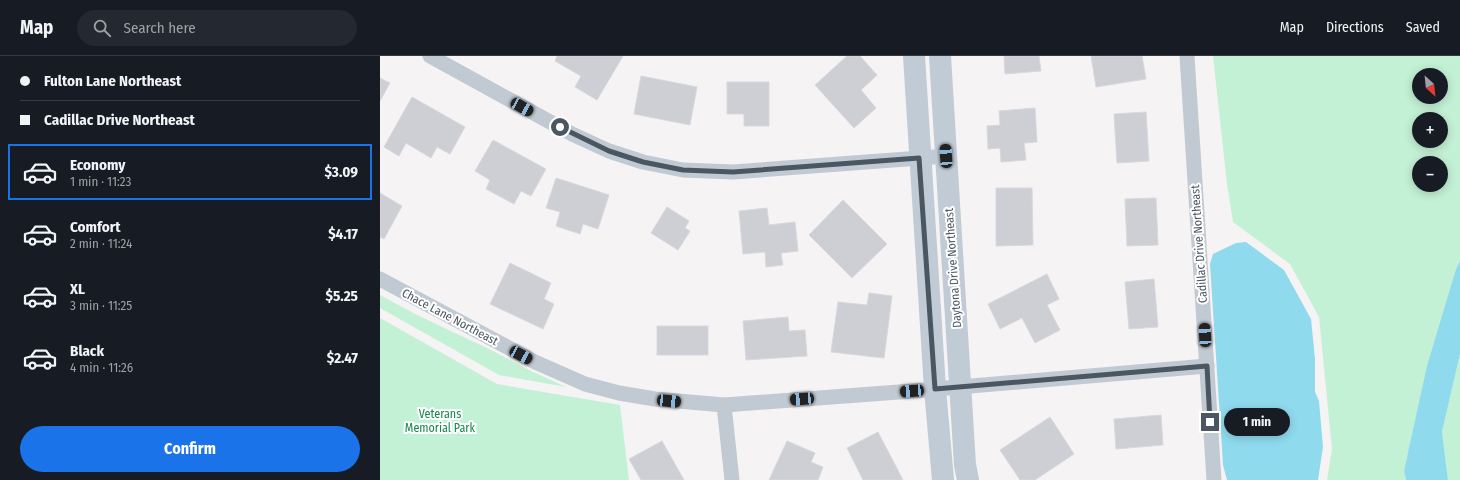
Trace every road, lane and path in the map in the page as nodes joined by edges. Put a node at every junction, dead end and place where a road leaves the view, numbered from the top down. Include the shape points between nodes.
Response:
1 (430, 56) edge
2 (914, 56) edge
3 (940, 56) edge
4 (1187, 56) edge
5 (946, 156) junction
6 (919, 158) junction
7 (380, 279) edge
8 (1207, 366) junction
9 (961, 387) junction
10 (935, 389) junction
11 (724, 405) junction
12 (732, 480) edge
13 (942, 480) edge
14 (968, 480) edge
15 (1214, 480) edge

1 - 6 street via 572,134 609,151 643,162 683,170 733,172
2 - 6 street
3 - 5 street, Daytona Drive Northeast
4 - 8 street, Cadillac Drive Northeast
5 - 6 street
5 - 9 street, Daytona Drive Northeast
6 - 10 street
7 - 11 street, Chace Lane Northeast via 535,362 585,384 655,400
8 - 9 street, Chace Lane Northeast
8 - 15 street, Cadillac Drive Northeast
9 - 10 street, Chace Lane Northeast
9 - 14 street, Daytona Drive Northeast
10 - 11 street, Chace Lane Northeast
10 - 13 street
11 - 12 street

